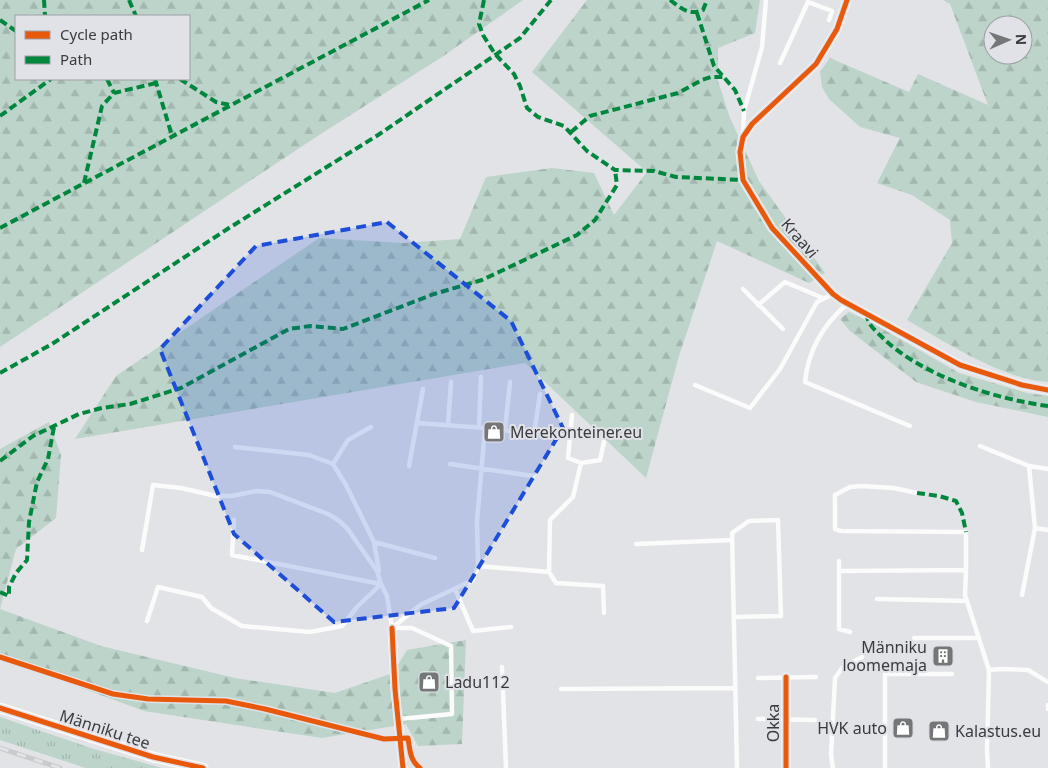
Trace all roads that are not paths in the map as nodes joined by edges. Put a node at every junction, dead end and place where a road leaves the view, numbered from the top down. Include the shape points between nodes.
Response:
1 (766, 0) edge
2 (847, 0) edge
3 (807, 1) edge
4 (829, 20) dead end
5 (780, 63) dead end
6 (743, 137) junction
7 (743, 290) dead end
8 (833, 294) junction
9 (823, 298) junction
10 (847, 304) junction
11 (758, 305) junction
12 (783, 329) dead end
13 (482, 377) dead end
14 (452, 382) dead end
15 (510, 382) dead end
16 (695, 385) dead end
17 (423, 390) dead end
18 (1048, 390) edge
19 (540, 394) dead end
20 (572, 415) dead end
21 (417, 423) junction
22 (448, 425) junction
23 (910, 426) dead end
24 (371, 427) dead end
25 (479, 427) junction
26 (485, 428) junction
27 (505, 430) junction
28 (604, 442) dead end
29 (980, 446) dead end
30 (235, 447) dead end
31 (581, 463) junction
32 (333, 464) junction
33 (450, 464) dead end
34 (409, 466) dead end
35 (1029, 466) junction
36 (482, 468) junction
37 (1048, 470) edge
38 (533, 476) dead end
39 (917, 493) dead end
40 (234, 520) dead end
41 (1035, 528) junction
42 (1048, 530) edge
43 (732, 540) junction
44 (374, 542) junction
45 (636, 544) dead end
46 (142, 550) dead end
47 (435, 558) dead end
48 (839, 561) dead end
49 (478, 566) junction
50 (966, 570) junction
51 (839, 571) junction
52 (549, 572) junction
53 (381, 584) junction
54 (455, 589) junction
55 (1022, 595) dead end
56 (877, 599) dead end
57 (967, 601) junction
58 (604, 613) dead end
59 (734, 617) junction
60 (147, 621) dead end
61 (511, 627) dead end
62 (392, 628) junction
63 (850, 632) dead end
64 (914, 638) dead end
65 (979, 638) junction
66 (862, 657) dead end
67 (502, 667) dead end
68 (989, 670) junction
69 (952, 674) dead end
70 (786, 677) junction
71 (816, 677) dead end
72 (758, 678) dead end
73 (1048, 682) edge
74 (735, 688) junction
75 (561, 689) dead end
76 (0, 708) edge
77 (398, 719) junction
78 (758, 719) dead end
79 (786, 720) junction
80 (815, 720) dead end
81 (203, 768) edge
82 (403, 768) edge
83 (506, 768) edge
84 (736, 768) edge
85 (786, 768) edge
86 (833, 768) edge
87 (885, 768) edge
88 (988, 768) edge

1 - 6 lane via 762,47 744,111
2 - 6 street via 837,28 816,64 752,124
3 - 4 lane via 832,11
3 - 5 lane
6 - 8 street, Kraavi via 740,152 742,180 772,228
7 - 11 lane
8 - 9 lane
8 - 10 street, Kraavi
9 - 11 lane via 785,282
9 - 16 lane via 817,302 780,369 750,408
10 - 18 street, Kraavi via 960,365
10 - 23 lane via 817,338 806,365 805,382
11 - 12 lane
13 - 25 lane
14 - 22 lane
15 - 27 lane
17 - 21 lane
19 - 27 lane via 534,434
20 - 31 lane via 568,458
21 - 22 lane
21 - 34 lane
22 - 25 lane
24 - 32 lane via 348,440
25 - 26 lane
26 - 27 lane
26 - 36 lane
28 - 31 lane via 600,460
29 - 35 lane
30 - 32 lane via 309,455
31 - 52 lane via 573,498 550,520
32 - 44 lane
33 - 36 lane
35 - 37 lane
35 - 41 lane
36 - 38 lane
36 - 49 lane via 477,521
39 - 50 lane via 894,488 850,487 835,495 835,529 966,532
40 - 53 lane via 232,555
41 - 42 lane
41 - 55 lane
43 - 45 lane
43 - 59 lane
43 - 59 lane via 732,533 749,521 778,520 781,616
44 - 47 lane
44 - 53 lane
46 - 53 lane via 153,485 216,496 270,492 338,520 377,571
48 - 51 lane
49 - 52 lane
49 - 54 lane via 473,580
50 - 51 lane
50 - 57 lane
51 - 63 lane via 839,629
52 - 58 lane via 556,583 603,586
53 - 60 lane via 342,626 310,632 242,626 211,608 202,597 158,586
53 - 62 lane via 387,596
54 - 61 lane via 473,631
54 - 62 lane via 420,606
56 - 57 lane
57 - 65 lane
59 - 74 lane
62 - 77 street
62 - 77 lane via 412,628 451,646 452,714
64 - 65 lane
65 - 68 lane
66 - 86 lane via 842,668 835,678
67 - 83 lane
68 - 73 lane via 1028,670
68 - 88 lane
69 - 87 lane via 885,674
70 - 71 lane
70 - 72 lane
70 - 79 street, Okka
74 - 75 lane
74 - 84 lane
76 - 81 street, Männiku tee via 153,757
77 - 82 street
78 - 79 lane
79 - 80 lane
79 - 85 street, Okka

